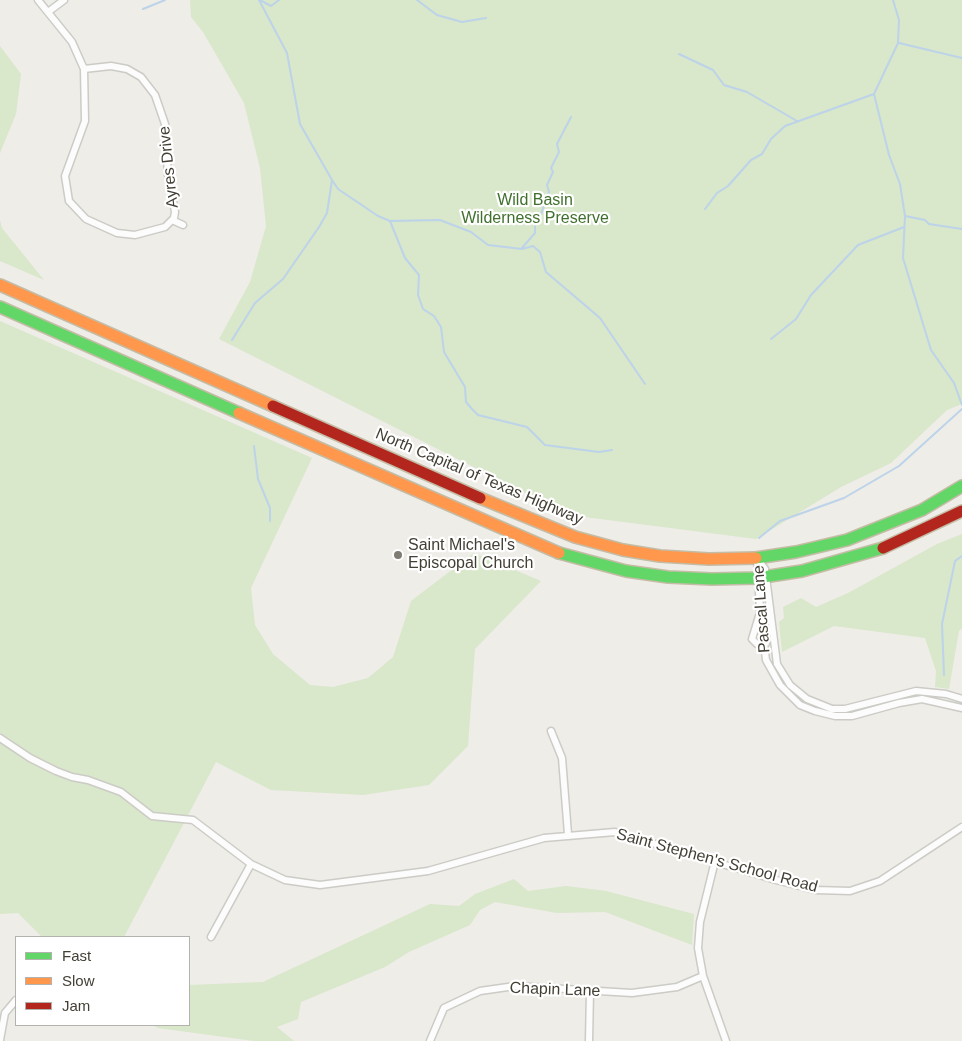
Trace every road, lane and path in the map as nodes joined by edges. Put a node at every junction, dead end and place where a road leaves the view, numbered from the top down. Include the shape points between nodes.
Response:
1 (38, 0) edge
2 (64, 0) edge
3 (48, 12) junction
4 (84, 69) junction
5 (172, 220) junction
6 (183, 225) dead end
7 (0, 285) edge
8 (0, 307) edge
9 (333, 432) junction
10 (325, 451) junction
11 (962, 486) edge
12 (962, 511) edge
13 (757, 558) junction
14 (761, 577) junction
15 (760, 610) junction
16 (773, 643) junction
17 (763, 644) junction
18 (775, 658) junction
19 (766, 660) junction
20 (962, 699) edge
21 (877, 701) junction
22 (823, 706) junction
23 (962, 708) edge
24 (879, 709) junction
25 (821, 713) junction
26 (551, 731) dead end
27 (0, 738) edge
28 (962, 827) edge
29 (568, 834) junction
30 (715, 861) junction
31 (251, 864) junction
32 (211, 936) dead end
33 (703, 976) junction
34 (590, 991) junction
35 (15, 1001) edge
36 (0, 1040) edge
37 (430, 1041) edge
38 (589, 1041) edge
39 (726, 1041) edge

1 - 3 street
2 - 3 street
3 - 4 street via 74,45
4 - 5 street, Ayres Drive via 104,66 127,69 141,77 155,95 166,124 168,175 175,212
4 - 5 street via 85,121 65,176 71,203 88,220 122,234 150,232
5 - 6 street, Ayres Drive
7 - 9 highway, North Capital of Texas Highway
8 - 10 highway
9 - 10 highway
9 - 13 highway, North Capital of Texas Highway via 527,518 588,541 669,557
10 - 14 highway via 514,534 586,561 668,577
11 - 13 highway, North Capital of Texas Highway via 922,510 868,533 808,550
12 - 14 highway via 870,554 821,567
13 - 14 street, Pascal Lane
14 - 15 street, Pascal Lane
14 - 16 street, Pascal Lane
15 - 17 street, Pascal Lane
15 - 17 street via 752,637 755,643
16 - 17 street
16 - 18 street, Pascal Lane
17 - 19 street, Pascal Lane
18 - 19 street
18 - 22 street, Pascal Lane via 782,675 796,691
19 - 25 street, Pascal Lane via 789,695 800,705
20 - 21 street, Pascal Lane via 916,691
21 - 22 street, Pascal Lane via 845,709
21 - 24 street
22 - 25 street
23 - 24 street, Pascal Lane via 922,699
24 - 25 street, Pascal Lane via 852,716
26 - 29 street via 562,758
27 - 31 street, Saint Stephen's School Road via 56,771 121,792 152,816 193,820
28 - 30 street, Saint Stephen's School Road via 880,882 850,891 816,890
29 - 30 street, Saint Stephen's School Road via 615,832
29 - 31 street, Saint Stephen's School Road via 533,840 428,871 320,885 285,880
30 - 33 street via 700,922 698,948
31 - 32 street
33 - 34 street, Chapin Lane via 676,987 632,993
33 - 39 street
34 - 37 street, Chapin Lane via 515,986 480,991 444,1008
34 - 38 street
35 - 36 street via 5,1013

